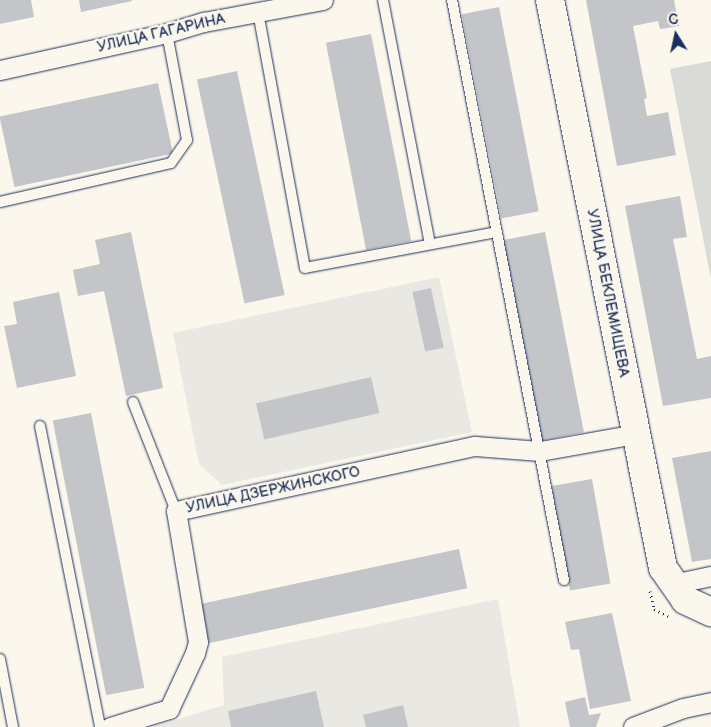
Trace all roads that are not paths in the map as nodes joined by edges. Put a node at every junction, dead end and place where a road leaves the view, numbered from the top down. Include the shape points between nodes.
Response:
1 (323, 0) edge
2 (383, 0) edge
3 (452, 0) edge
4 (550, 0) edge
5 (258, 12) junction
6 (167, 33) junction
7 (0, 70) edge
8 (0, 202) edge
9 (497, 232) junction
10 (430, 244) junction
11 (134, 402) dead end
12 (40, 426) dead end
13 (635, 434) junction
14 (540, 451) junction
15 (176, 511) junction
16 (711, 576) edge
17 (564, 580) dead end
18 (672, 584) junction
19 (711, 612) edge
20 (0, 659) edge
21 (711, 702) edge
22 (13, 727) edge
23 (100, 727) edge
24 (110, 727) edge
25 (633, 727) edge

1 - 5 street, УЛИЦА ГАГАРИНА
2 - 10 lane
3 - 9 lane
4 - 13 main road, УЛИЦА БЕКЛЕМИЩЕВА
5 - 6 street, УЛИЦА ГАГАРИНА
5 - 10 lane via 305,268
6 - 7 street, УЛИЦА ГАГАРИНА
6 - 8 lane via 187,140 171,164
9 - 10 lane
9 - 14 lane
11 - 15 lane
12 - 23 lane
13 - 14 street, УЛИЦА ДЗЕРЖИНСКОГО
13 - 18 main road, УЛИЦА БЕКЛЕМИЩЕВА via 663,568
14 - 15 street, УЛИЦА ДЗЕРЖИНСКОГО via 475,446
14 - 17 lane
15 - 24 street, УЛИЦА ДЗЕРЖИНСКОГО via 198,642 169,709
16 - 18 street
18 - 19 main road, УЛИЦА БЕКЛЕМИЩЕВА via 684,600
20 - 22 lane
21 - 25 street via 683,708

